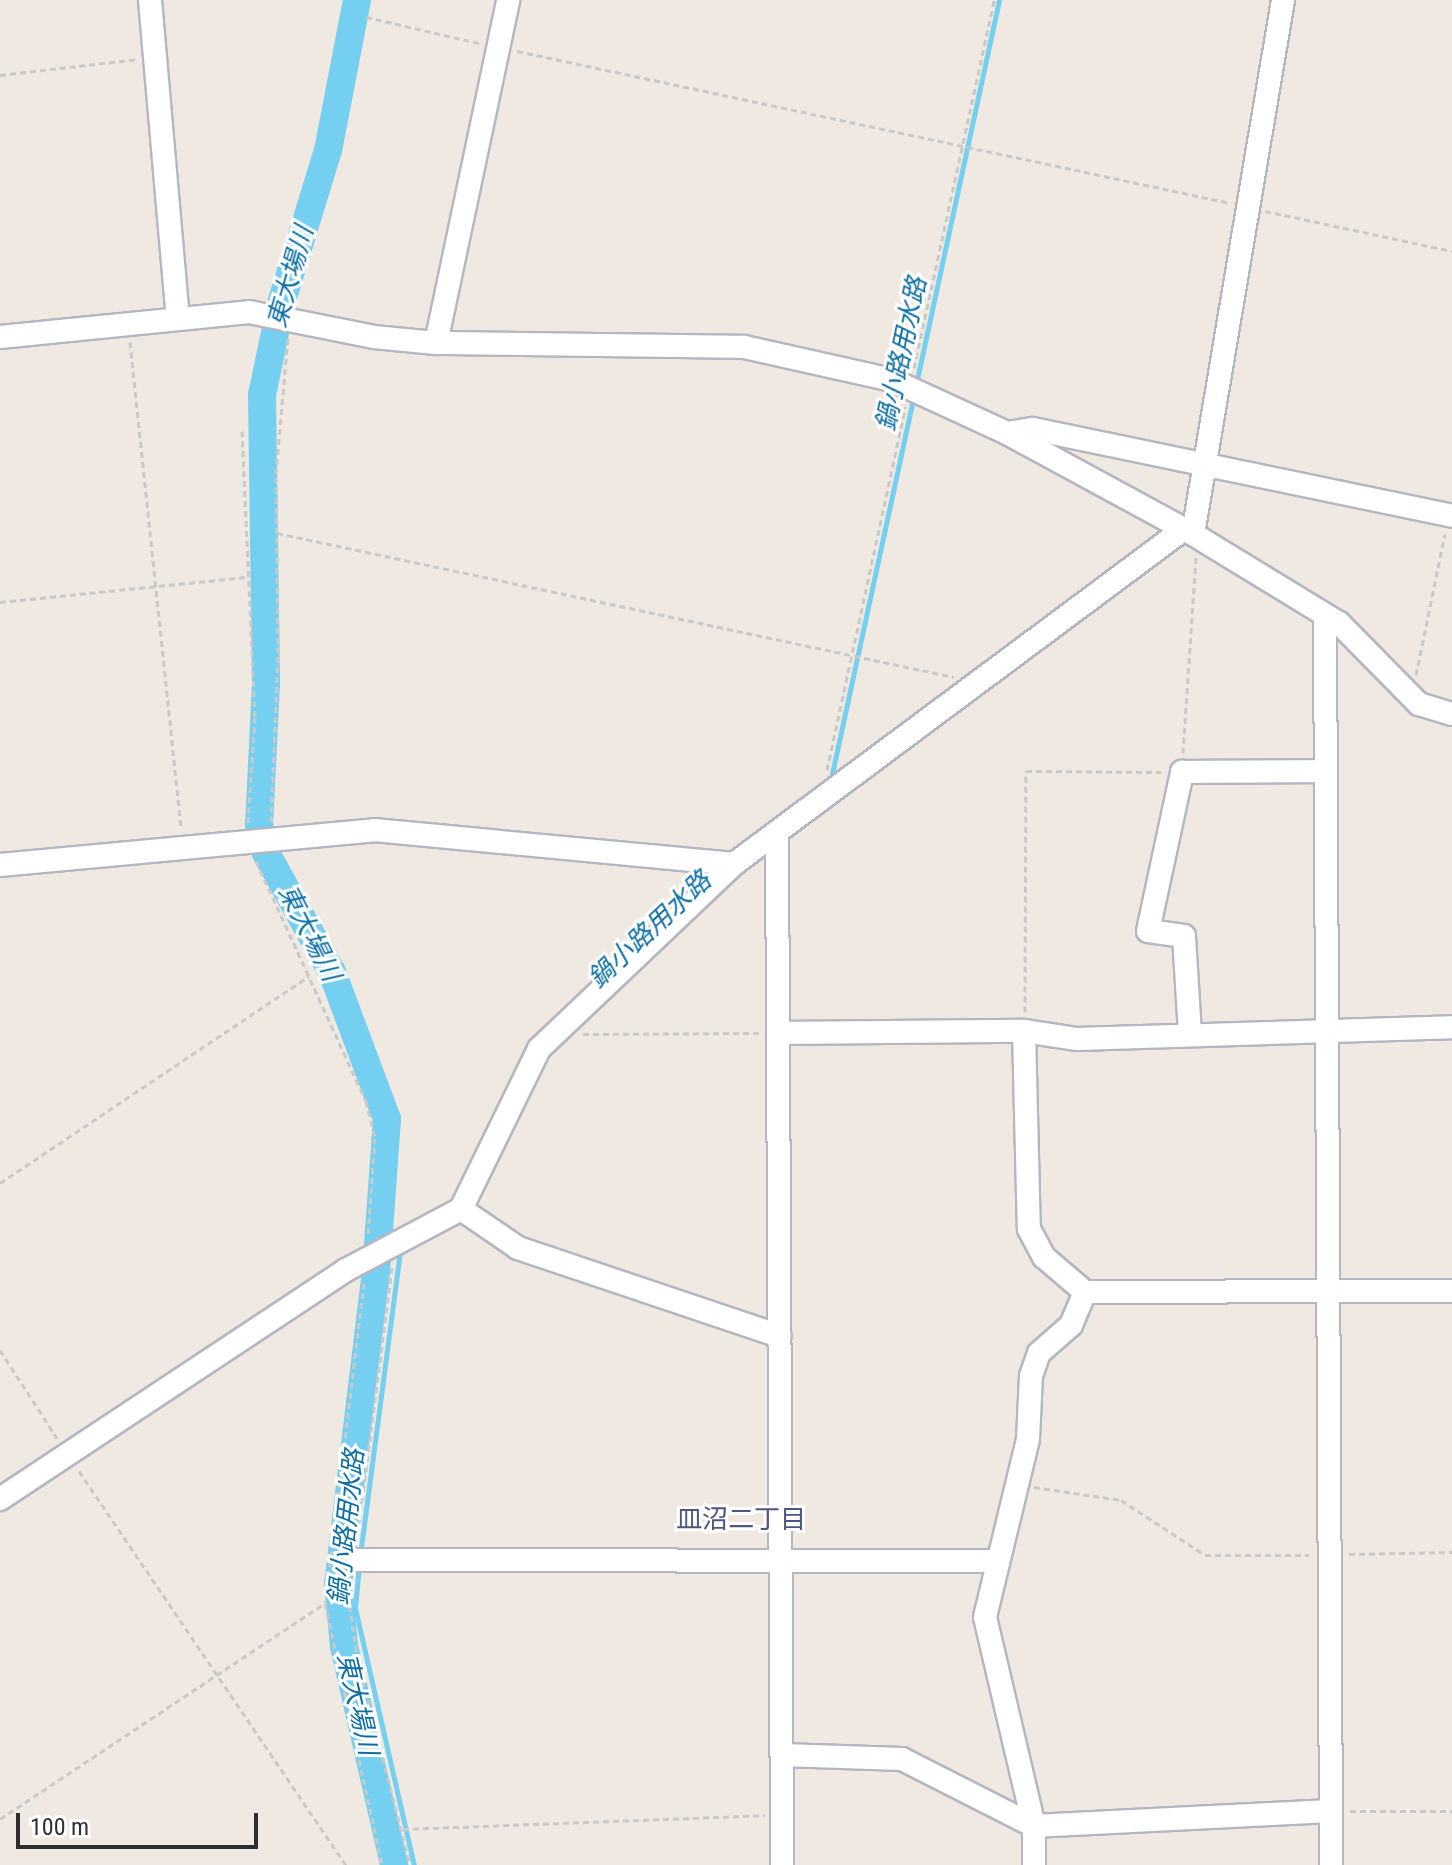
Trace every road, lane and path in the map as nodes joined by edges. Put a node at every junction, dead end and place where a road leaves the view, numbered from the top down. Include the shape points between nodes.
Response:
1 (150, 0) edge
2 (508, 0) edge
3 (994, 0) edge
4 (1283, 0) edge
5 (366, 17) dead end
6 (498, 47) junction
7 (154, 57) junction
8 (0, 75) edge
9 (961, 145) junction
10 (1249, 207) junction
11 (1452, 251) edge
12 (178, 317) junction
13 (293, 320) junction
14 (128, 324) junction
15 (0, 337) edge
16 (436, 343) junction
17 (910, 386) junction
18 (242, 431) dead end
19 (1007, 433) junction
20 (1205, 464) junction
21 (1450, 516) edge
22 (277, 533) junction
23 (1191, 533) junction
24 (248, 577) junction
25 (156, 586) junction
26 (0, 602) edge
27 (1325, 617) junction
28 (852, 656) junction
29 (973, 686) junction
30 (1407, 692) junction
31 (1452, 714) edge
32 (1325, 771) junction
33 (1182, 772) junction
34 (821, 798) junction
35 (777, 832) junction
36 (273, 837) junction
37 (249, 841) junction
38 (183, 847) junction
39 (734, 864) junction
40 (0, 865) edge
41 (310, 976) junction
42 (1452, 1027) edge
43 (1328, 1028) junction
44 (1024, 1031) junction
45 (778, 1033) junction
46 (1190, 1034) junction
47 (555, 1035) junction
48 (0, 1183) edge
49 (461, 1209) junction
50 (367, 1258) junction
51 (1452, 1291) edge
52 (1085, 1292) junction
53 (1329, 1294) junction
54 (780, 1336) junction
55 (0, 1350) edge
56 (67, 1453) junction
57 (1019, 1484) junction
58 (0, 1499) edge
59 (1452, 1552) edge
60 (1329, 1555) junction
61 (354, 1560) dead end
62 (781, 1560) junction
63 (998, 1561) junction
64 (325, 1603) dead end
65 (217, 1674) junction
66 (782, 1755) junction
67 (1330, 1811) junction
68 (1452, 1811) edge
69 (781, 1814) junction
70 (0, 1819) edge
71 (1034, 1826) junction
72 (403, 1829) dead end
73 (346, 1865) edge
74 (782, 1865) edge
75 (1034, 1865) edge
76 (1331, 1865) edge

1 - 7 street
2 - 6 street
3 - 9 path
4 - 10 street
5 - 6 path
6 - 9 path
6 - 16 street
7 - 8 path
7 - 12 street
9 - 10 path
9 - 17 path
10 - 11 path
10 - 20 street
12 - 13 street via 263,313
12 - 14 street
13 - 16 street
13 - 22 path via 283,366
14 - 15 street
14 - 25 path
16 - 17 street via 744,347
17 - 19 street
17 - 28 path
18 - 24 path
19 - 20 street via 1033,429
19 - 23 street
20 - 21 street
20 - 23 street
21 - 30 path via 1415,683
22 - 28 path
22 - 36 path
23 - 27 street
23 - 29 street
23 - 33 path
24 - 25 path
24 - 37 path via 255,717 246,808
25 - 26 path
25 - 38 path
27 - 30 street via 1339,623
27 - 32 street
28 - 29 path via 951,676
28 - 34 path
29 - 34 street
30 - 31 street via 1419,704
32 - 33 street
32 - 43 street
33 - 44 path via 1026,771
33 - 46 street via 1148,931 1184,936
34 - 35 street
35 - 39 street
35 - 45 street
36 - 37 street
36 - 39 street via 374,830
37 - 38 street
37 - 41 path
38 - 40 street
39 - 47 street
41 - 48 path
41 - 50 path via 366,1101 375,1138
42 - 43 street
43 - 46 street
43 - 53 street
44 - 45 street
44 - 46 street via 1077,1039
44 - 52 street via 1029,1229 1044,1257
45 - 47 path
45 - 54 street
47 - 49 street via 539,1049
49 - 50 street
49 - 54 street via 518,1248
50 - 56 street
51 - 53 street
52 - 53 street
52 - 57 street via 1071,1325 1039,1353 1031,1376
53 - 60 street
54 - 62 street
55 - 56 path
56 - 58 street
56 - 65 path
57 - 60 path via 1121,1500 1205,1555
57 - 63 street
59 - 60 path
60 - 67 street
61 - 62 street
62 - 63 street
62 - 66 street
63 - 71 street via 985,1617
64 - 65 path
65 - 70 path
65 - 73 path
66 - 69 street
66 - 71 street via 902,1759
67 - 68 path
67 - 71 street
67 - 76 street
69 - 72 path
69 - 74 street
71 - 75 street

